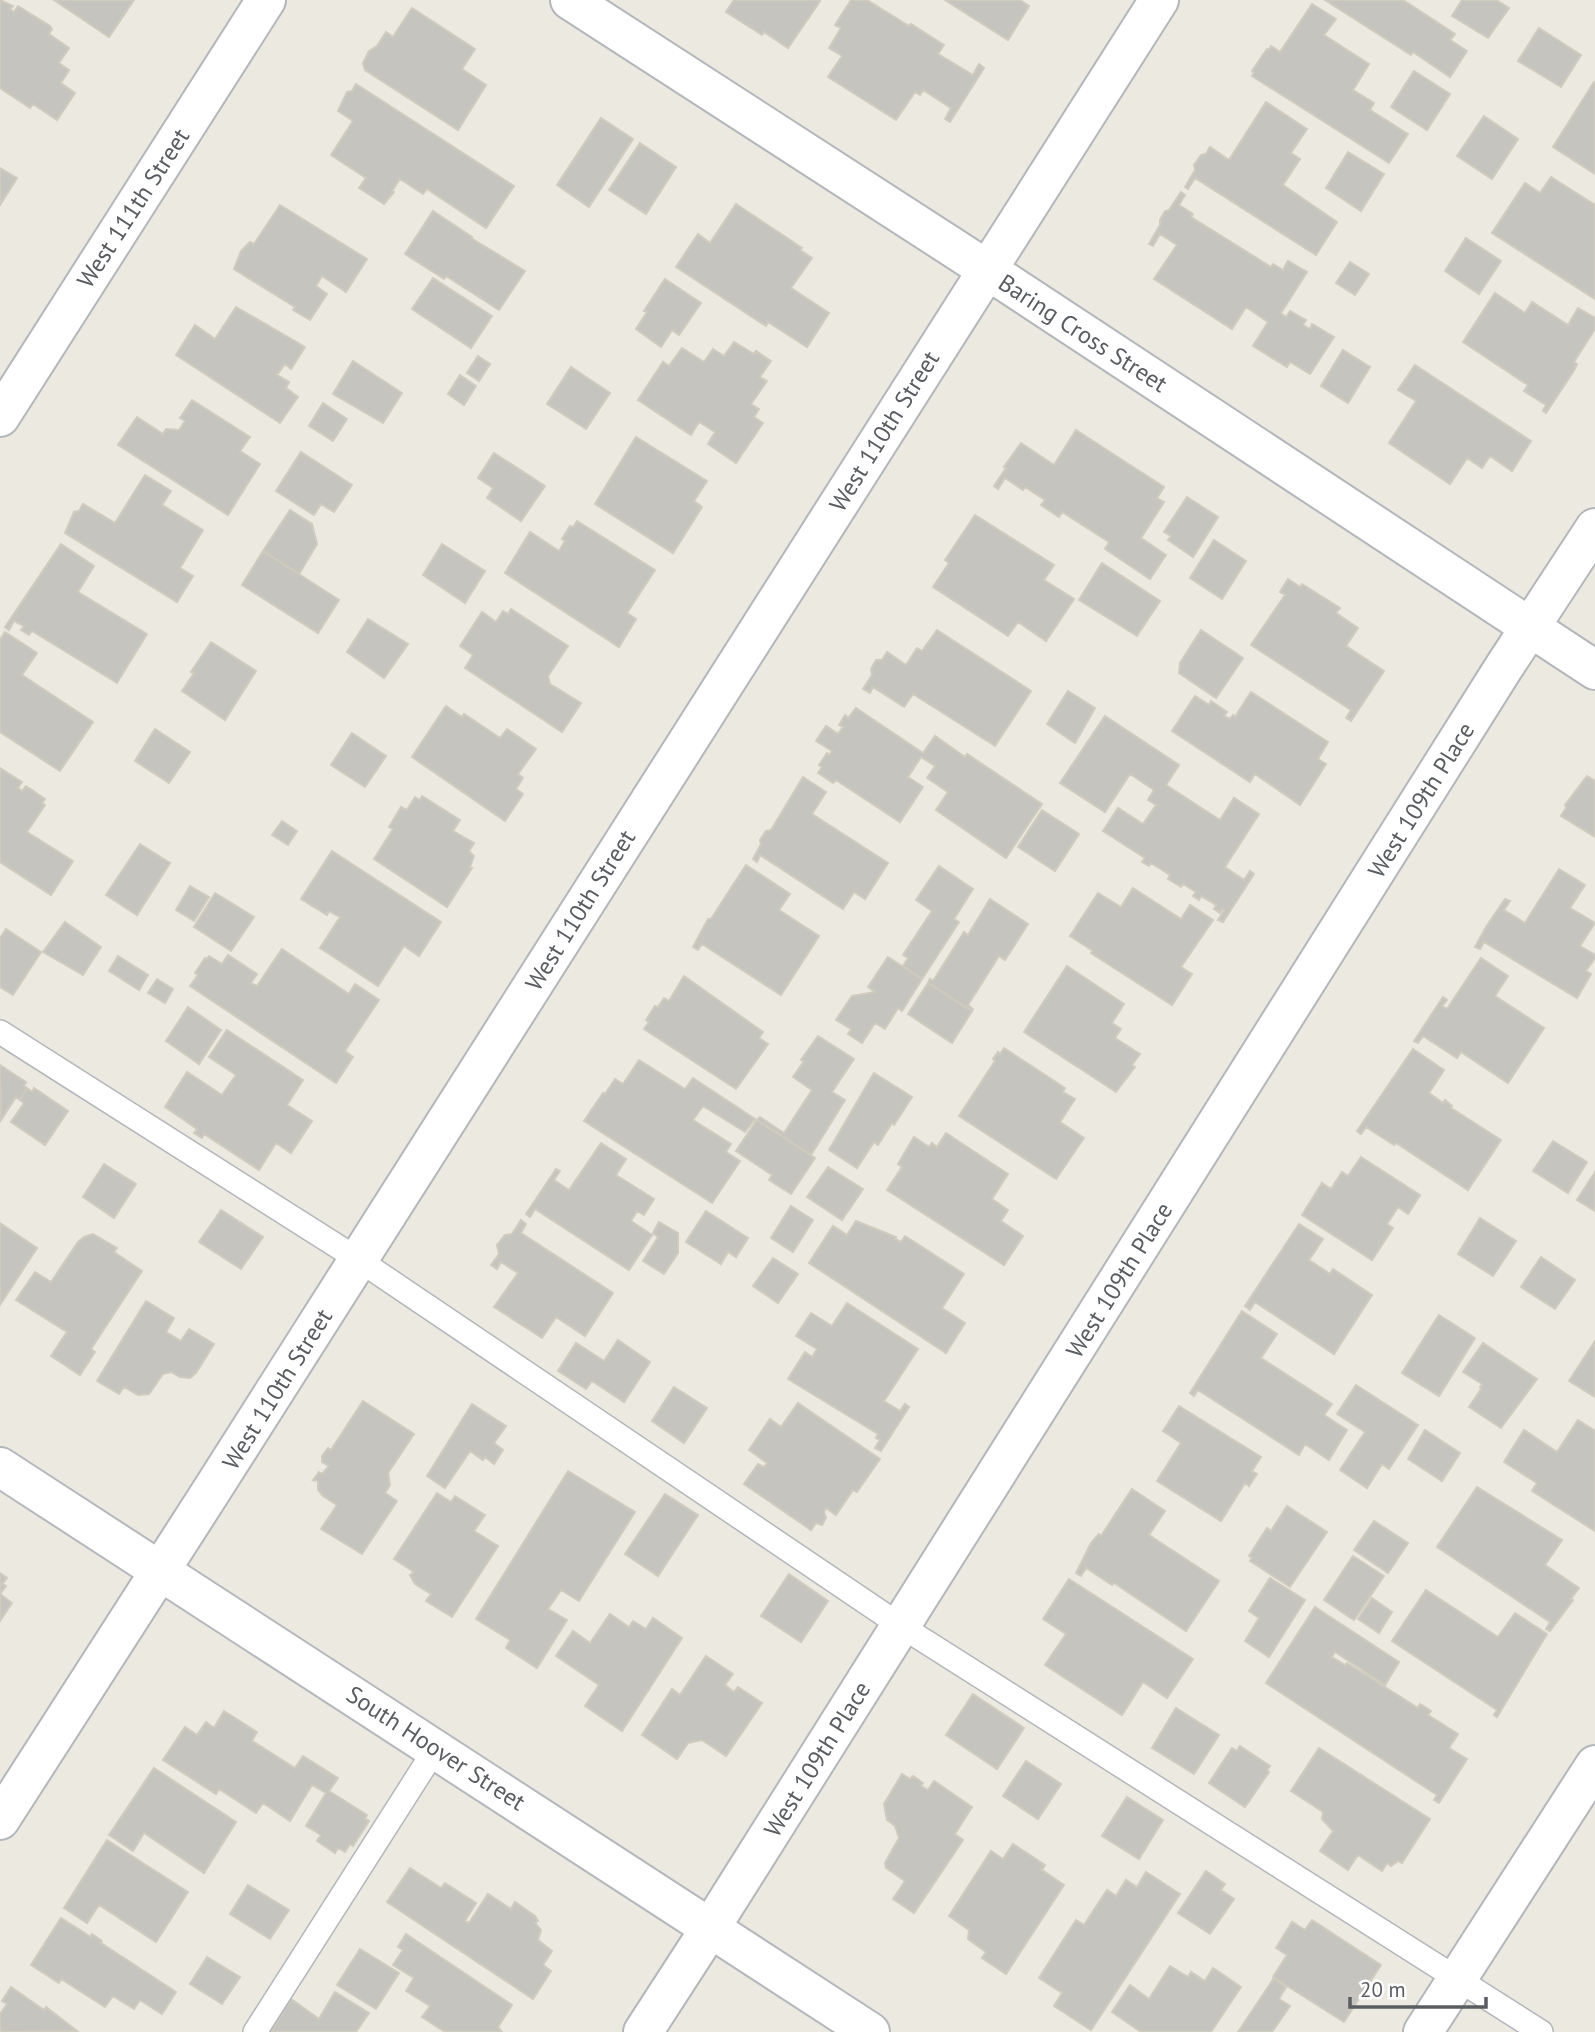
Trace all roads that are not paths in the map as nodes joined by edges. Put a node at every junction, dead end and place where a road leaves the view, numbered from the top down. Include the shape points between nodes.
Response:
1 (266, 0) edge
2 (570, 0) edge
3 (1159, 0) edge
4 (986, 269) junction
5 (0, 417) edge
6 (1595, 527) edge
7 (1530, 627) junction
8 (1595, 670) edge
9 (0, 1032) edge
10 (359, 1260) junction
11 (0, 1467) edge
12 (161, 1571) junction
13 (901, 1626) junction
14 (436, 1748) junction
15 (1595, 1765) edge
16 (0, 1820) edge
17 (711, 1927) junction
18 (1458, 1978) junction
19 (255, 2032) edge
20 (643, 2032) edge
21 (870, 2032) edge
22 (1423, 2032) edge
23 (1541, 2032) edge

1 - 5 street, West 111th Street
2 - 4 street, Baring Cross Street
3 - 4 street, West 110th Street
4 - 7 street, Baring Cross Street
4 - 10 street, West 110th Street
6 - 7 street, West 109th Place
7 - 8 street, Baring Cross Street
7 - 13 street, West 109th Place
9 - 10 lane
10 - 12 street, West 110th Street
10 - 13 lane
11 - 12 street, South Hoover Street
12 - 14 street, South Hoover Street
12 - 16 street, West 110th Street
13 - 17 street, West 109th Place
13 - 18 lane
14 - 17 street, South Hoover Street
14 - 19 lane
15 - 18 street
17 - 20 street, West 109th Place
17 - 21 street, South Hoover Street
18 - 22 street
18 - 23 lane

